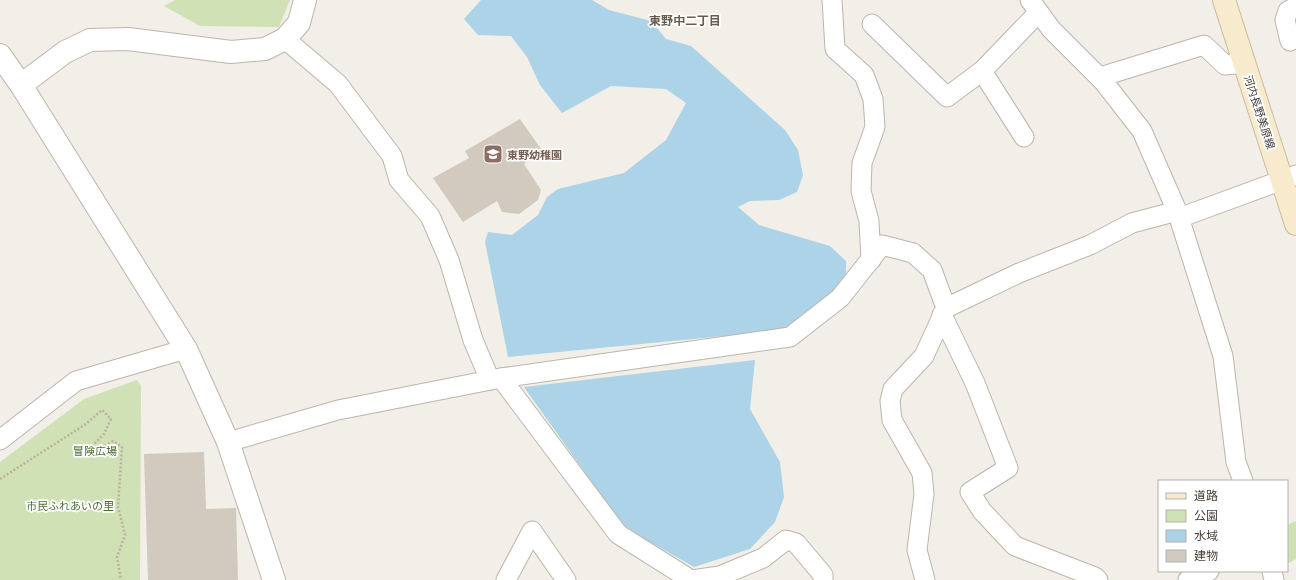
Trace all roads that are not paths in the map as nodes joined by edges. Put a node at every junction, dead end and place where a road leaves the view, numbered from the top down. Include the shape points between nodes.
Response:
1 (306, 0) edge
2 (832, 0) edge
3 (1224, 0) edge
4 (1034, 7) edge
5 (1296, 7) edge
6 (872, 24) dead end
7 (285, 39) junction
8 (1290, 42) dead end
9 (0, 55) edge
10 (1244, 63) junction
11 (982, 71) junction
12 (1100, 77) junction
13 (21, 85) junction
14 (1024, 138) dead end
15 (1289, 177) edge
16 (1178, 214) junction
17 (1296, 224) edge
18 (871, 260) junction
19 (944, 311) junction
20 (186, 349) junction
21 (496, 379) junction
22 (0, 440) edge
23 (228, 442) junction
24 (1243, 480) edge
25 (1207, 572) edge
26 (274, 580) edge
27 (506, 580) edge
28 (566, 580) edge
29 (692, 580) edge
30 (824, 580) edge
31 (925, 580) edge
32 (1098, 580) edge
33 (1188, 580) edge

1 - 7 street via 299,23
2 - 18 street via 834,49 864,75 873,98 875,127 862,163 862,191 869,220
3 - 10 main road, 河内長野美原線
4 - 11 street
4 - 12 street via 1051,30
5 - 8 street via 1288,11 1285,20
6 - 11 street via 947,97
7 - 13 street via 265,49 231,52 128,39 90,40 65,52
7 - 21 street via 338,84 392,156 399,180 430,216 450,260 473,340
9 - 13 street
10 - 12 street via 1225,64 1204,45
10 - 15 main road, 河内長野美原線
11 - 14 street
12 - 16 street via 1142,131
13 - 20 street
15 - 16 street
15 - 17 main road, 河内長野美原線
16 - 19 street via 1132,223 1090,245 1019,273
16 - 24 street via 1222,356 1236,462
18 - 19 street via 882,245 913,253 932,270
18 - 21 street via 840,298 790,337
19 - 31 street via 924,356 894,389 890,401 892,420 922,473 924,494 917,550
19 - 32 street via 1008,468 970,492 982,511 1015,546
20 - 22 street via 76,381
20 - 23 street
21 - 23 street via 338,410
21 - 29 street via 618,534
23 - 26 street
25 - 33 street
27 - 28 street via 532,531
29 - 30 street via 720,576 763,558 786,540 796,543

